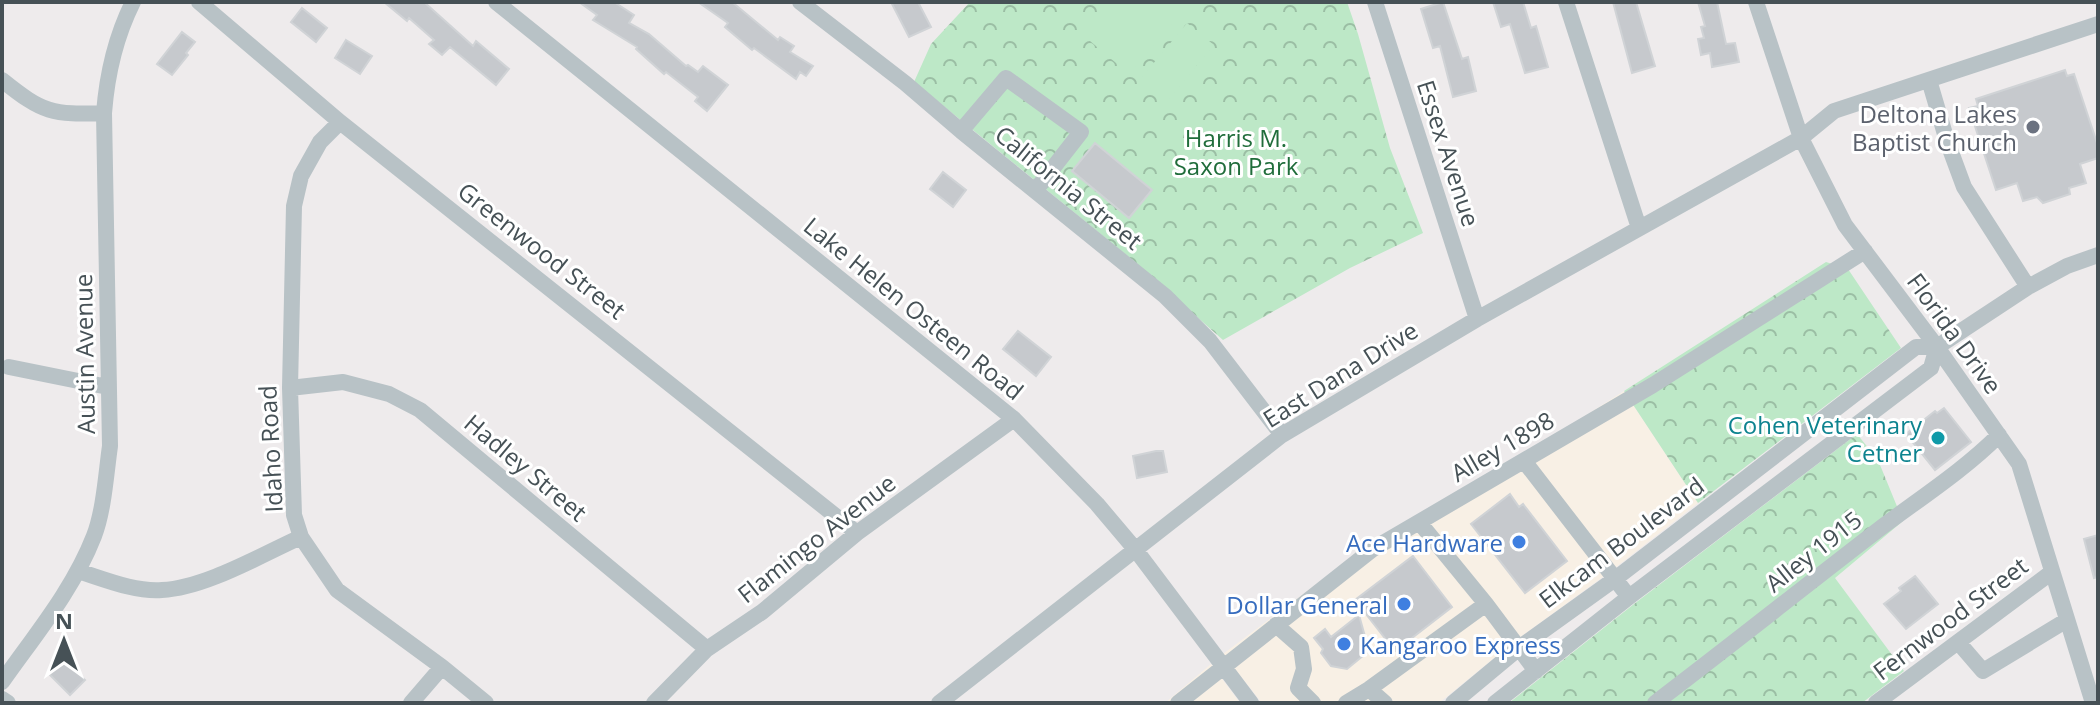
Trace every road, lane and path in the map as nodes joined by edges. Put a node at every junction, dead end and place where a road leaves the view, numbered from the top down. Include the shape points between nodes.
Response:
1 (133, 2) edge
2 (199, 2) edge
3 (496, 2) edge
4 (800, 2) edge
5 (1375, 2) edge
6 (1566, 2) edge
7 (1756, 2) edge
8 (820, 8) edge
9 (2098, 24) edge
10 (2, 80) edge
11 (1929, 80) junction
12 (104, 113) junction
13 (340, 122) junction
14 (961, 131) junction
15 (1801, 138) junction
16 (1035, 191) junction
17 (1639, 228) junction
18 (1865, 251) junction
19 (2098, 255) edge
20 (2028, 287) junction
21 (1477, 319) junction
22 (1937, 347) junction
23 (9, 367) dead end
24 (108, 387) junction
25 (290, 388) junction
26 (1014, 419) junction
27 (1282, 435) junction
28 (1999, 435) junction
29 (1524, 461) junction
30 (1419, 522) junction
31 (857, 533) junction
32 (301, 537) junction
33 (1135, 549) junction
34 (78, 571) junction
35 (2052, 572) junction
36 (1615, 579) junction
37 (1629, 597) junction
38 (1486, 604) junction
39 (2067, 620) junction
40 (1276, 625) junction
41 (1958, 642) junction
42 (1519, 648) junction
43 (707, 649) junction
44 (442, 667) junction
45 (1223, 667) junction
46 (1536, 671) junction
47 (2, 682) edge
48 (1369, 689) junction
49 (2, 699) edge
50 (8, 703) edge
51 (411, 703) edge
52 (486, 703) edge
53 (654, 703) edge
54 (939, 703) edge
55 (1178, 703) edge
56 (1251, 703) edge
57 (1313, 703) edge
58 (1346, 703) edge
59 (1385, 703) edge
60 (1453, 703) edge
61 (1495, 703) edge
62 (1655, 703) edge
63 (1876, 703) edge
64 (2093, 703) edge

1 - 12 street, Austin Avenue via 120,34
2 - 13 street, Greenwood Street
3 - 26 street, Lake Helen Osteen Road
4 - 8 street, California Street
5 - 21 street, Essex Avenue
6 - 17 street
7 - 15 street, Florida Drive
8 - 14 street, California Street
9 - 11 street, East Dana Drive
10 - 12 street via 44,109 68,115
11 - 15 street, East Dana Drive via 1834,111
11 - 20 street via 1964,187
12 - 24 street, Austin Avenue
13 - 25 street, Idaho Road via 320,142 301,176 294,206
13 - 31 street, Greenwood Street
14 - 16 street, California Street
14 - 16 street via 1006,78 1081,132
15 - 17 street, East Dana Drive
15 - 18 street, Florida Drive via 1845,225
16 - 27 street, California Street via 1165,296 1210,341
17 - 21 street, East Dana Drive
18 - 22 street, Florida Drive
18 - 29 street, Alley 1898
19 - 20 street, Elkcam Boulevard
20 - 22 street, Elkcam Boulevard
21 - 27 street, East Dana Drive
22 - 28 street, Florida Drive
22 - 36 street, Elkcam Boulevard via 1916,347
22 - 37 street, Elkcam Boulevard via 1931,368
23 - 24 street
24 - 34 street, Austin Avenue via 105,482 95,534
25 - 32 street, Idaho Road via 294,515
25 - 43 street, Hadley Street via 343,382 389,394 420,410
26 - 31 street, Flamingo Avenue
26 - 33 street, Lake Helen Osteen Road
27 - 33 street, East Dana Drive
28 - 35 street, Florida Drive via 2019,464
28 - 62 street, Alley 1915 via 1979,456
29 - 30 street, Alley 1898
29 - 36 street
30 - 38 street
30 - 40 street, Alley 1898 via 1373,549
31 - 43 street, Flamingo Avenue via 762,612
32 - 34 street via 192,586 160,591
32 - 44 street, Idaho Road via 337,590
33 - 45 street, Lake Helen Osteen Road
33 - 54 street, East Dana Drive
34 - 47 street, Austin Avenue
35 - 39 street, Florida Drive
35 - 41 street, Fernwood Street
36 - 37 street
36 - 42 street, Elkcam Boulevard
37 - 46 street, Elkcam Boulevard
38 - 42 street
38 - 48 street
39 - 41 street via 1983,671
39 - 64 street, Florida Drive
40 - 45 street, Alley 1898
40 - 57 street via 1301,647 1304,669 1298,688
41 - 63 street, Fernwood Street
42 - 46 street
42 - 60 street, Elkcam Boulevard
43 - 53 street, Flamingo Avenue
44 - 51 street
44 - 52 street, Idaho Road
45 - 55 street, Alley 1898
45 - 56 street, Lake Helen Osteen Road
46 - 61 street, Elkcam Boulevard
48 - 58 street
48 - 59 street
49 - 50 street

